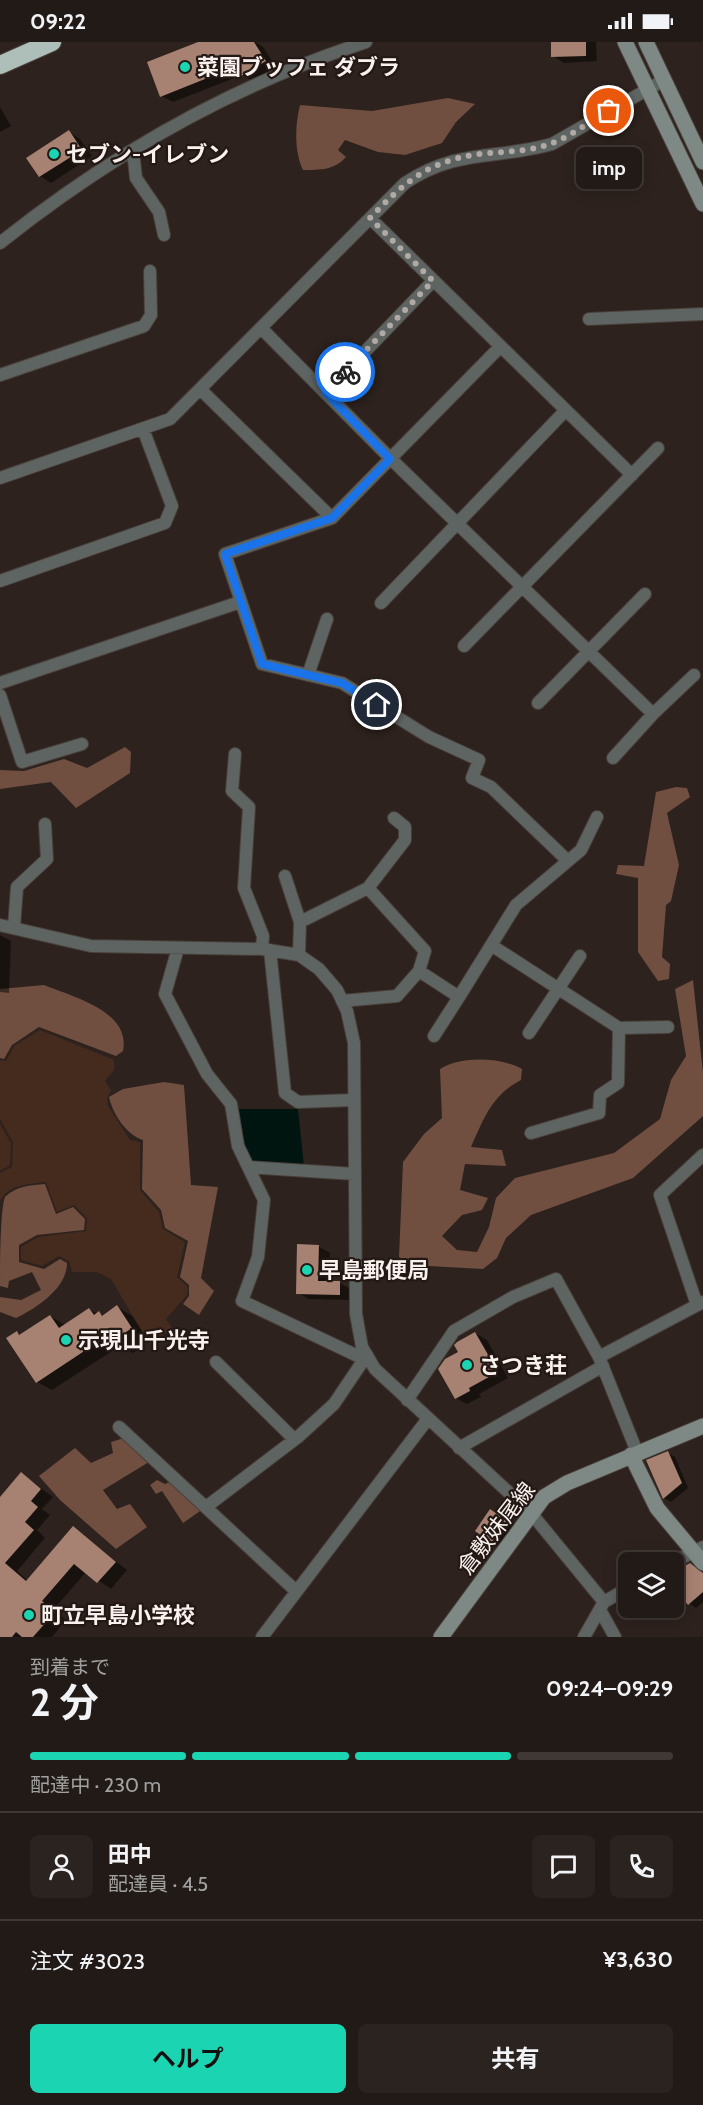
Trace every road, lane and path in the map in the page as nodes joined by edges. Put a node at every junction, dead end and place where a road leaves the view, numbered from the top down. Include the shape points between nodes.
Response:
1 (52, 42) edge
2 (366, 42) edge
3 (625, 42) edge
4 (646, 42) edge
5 (0, 65) edge
6 (664, 80) junction
7 (648, 88) junction
8 (133, 151) junction
9 (703, 162) edge
10 (703, 204) edge
11 (370, 218) junction
12 (164, 235) dead end
13 (0, 243) edge
14 (150, 272) dead end
15 (433, 281) junction
16 (703, 314) edge
17 (589, 319) dead end
18 (261, 328) junction
19 (499, 348) junction
20 (0, 375) edge
21 (200, 389) junction
22 (326, 393) junction
23 (565, 411) junction
24 (143, 429) junction
25 (658, 448) dead end
26 (390, 459) junction
27 (632, 476) junction
28 (0, 478) edge
29 (332, 518) junction
30 (456, 522) junction
31 (0, 581) edge
32 (522, 587) junction
33 (645, 594) dead end
34 (240, 602) junction
35 (381, 603) dead end
36 (327, 620) dead end
37 (464, 646) dead end
38 (588, 651) junction
39 (308, 675) junction
40 (694, 675) dead end
41 (0, 683) edge
42 (0, 695) edge
43 (538, 703) dead end
44 (653, 714) junction
45 (82, 744) dead end
46 (235, 754) dead end
47 (613, 758) dead end
48 (597, 817) dead end
49 (394, 818) dead end
50 (45, 824) dead end
51 (568, 861) junction
52 (285, 876) dead end
53 (368, 888) junction
54 (300, 922) junction
55 (0, 925) edge
56 (14, 927) junction
57 (491, 945) junction
58 (178, 948) junction
59 (266, 950) junction
60 (299, 955) junction
61 (580, 956) dead end
62 (419, 971) junction
63 (559, 988) junction
64 (459, 997) junction
65 (342, 1001) junction
66 (668, 1027) dead end
67 (620, 1028) junction
68 (529, 1033) dead end
69 (434, 1036) dead end
70 (354, 1100) junction
71 (531, 1133) dead end
72 (703, 1155) edge
73 (248, 1167) junction
74 (355, 1174) junction
75 (700, 1304) edge
76 (365, 1357) junction
77 (601, 1361) junction
78 (216, 1362) dead end
79 (407, 1400) junction
80 (427, 1420) junction
81 (703, 1426) edge
82 (119, 1427) dead end
83 (294, 1440) junction
84 (459, 1448) junction
85 (634, 1454) junction
86 (206, 1507) junction
87 (531, 1513) junction
88 (698, 1549) edge
89 (684, 1557) edge
90 (703, 1563) edge
91 (296, 1591) junction
92 (618, 1595) edge
93 (602, 1606) junction
94 (262, 1637) edge
95 (441, 1637) edge
96 (584, 1637) edge
97 (615, 1637) edge

1 - 5 highway
2 - 8 street via 304,62 171,125
3 - 7 main road
4 - 6 main road
6 - 7 street
6 - 9 main road
7 - 10 main road
7 - 11 street via 552,144 472,155 424,170
8 - 12 street via 136,178 159,212
8 - 13 street
11 - 15 street
11 - 18 street
14 - 20 street via 151,315 144,327
15 - 19 street
15 - 22 street
16 - 17 street
18 - 21 street
18 - 22 street
19 - 23 street
19 - 26 street
21 - 24 street via 170,419
21 - 29 street
22 - 26 street
23 - 27 street
23 - 30 street
24 - 28 street
24 - 31 street via 172,506 165,523
25 - 27 street
26 - 29 street
26 - 30 street
27 - 32 street
29 - 34 street via 225,554
30 - 32 street
30 - 35 street
32 - 37 street
32 - 38 street
33 - 38 street
34 - 39 street via 262,664
34 - 41 street
36 - 39 street
38 - 43 street
38 - 44 street
39 - 51 street via 342,683 429,737 479,760 472,778 491,787
40 - 44 street
42 - 45 street via 22,762
44 - 47 street
46 - 59 street via 232,791 249,807 244,888
48 - 51 street via 581,850
49 - 53 street via 405,827 405,840
50 - 56 street via 47,859 17,887
51 - 57 street via 516,905
52 - 54 street
53 - 54 street
53 - 62 street via 425,951
54 - 60 street
55 - 56 street
56 - 58 street via 92,946
57 - 63 street
57 - 64 street
58 - 59 street
58 - 73 street via 165,994 207,1074 231,1104 238,1146
59 - 60 street
59 - 70 street via 285,1093 298,1102
60 - 65 street via 319,969
61 - 63 street
62 - 64 street
62 - 65 street via 397,996
63 - 67 street
63 - 68 street
64 - 69 street
65 - 70 street via 354,1043
66 - 67 street
67 - 71 street via 618,1083 600,1095 599,1113
70 - 74 street
72 - 75 street via 660,1196
73 - 74 street
73 - 76 street via 264,1200 258,1257 242,1301
74 - 76 street via 356,1314
75 - 77 street
76 - 79 street
76 - 83 street via 334,1404
77 - 79 street via 556,1279 513,1297 454,1331
77 - 84 street
77 - 85 street
78 - 83 street
79 - 80 street
80 - 84 street
80 - 91 street
81 - 85 main road, 倉敷妹尾線
82 - 86 street
83 - 86 street
84 - 87 street
85 - 87 main road, 倉敷妹尾線 via 567,1483 544,1497
85 - 88 main road via 657,1508
86 - 91 street
87 - 93 street
87 - 95 main road, 倉敷妹尾線
88 - 89 street
88 - 90 main road
91 - 94 street
92 - 93 street
93 - 96 street
93 - 97 street

